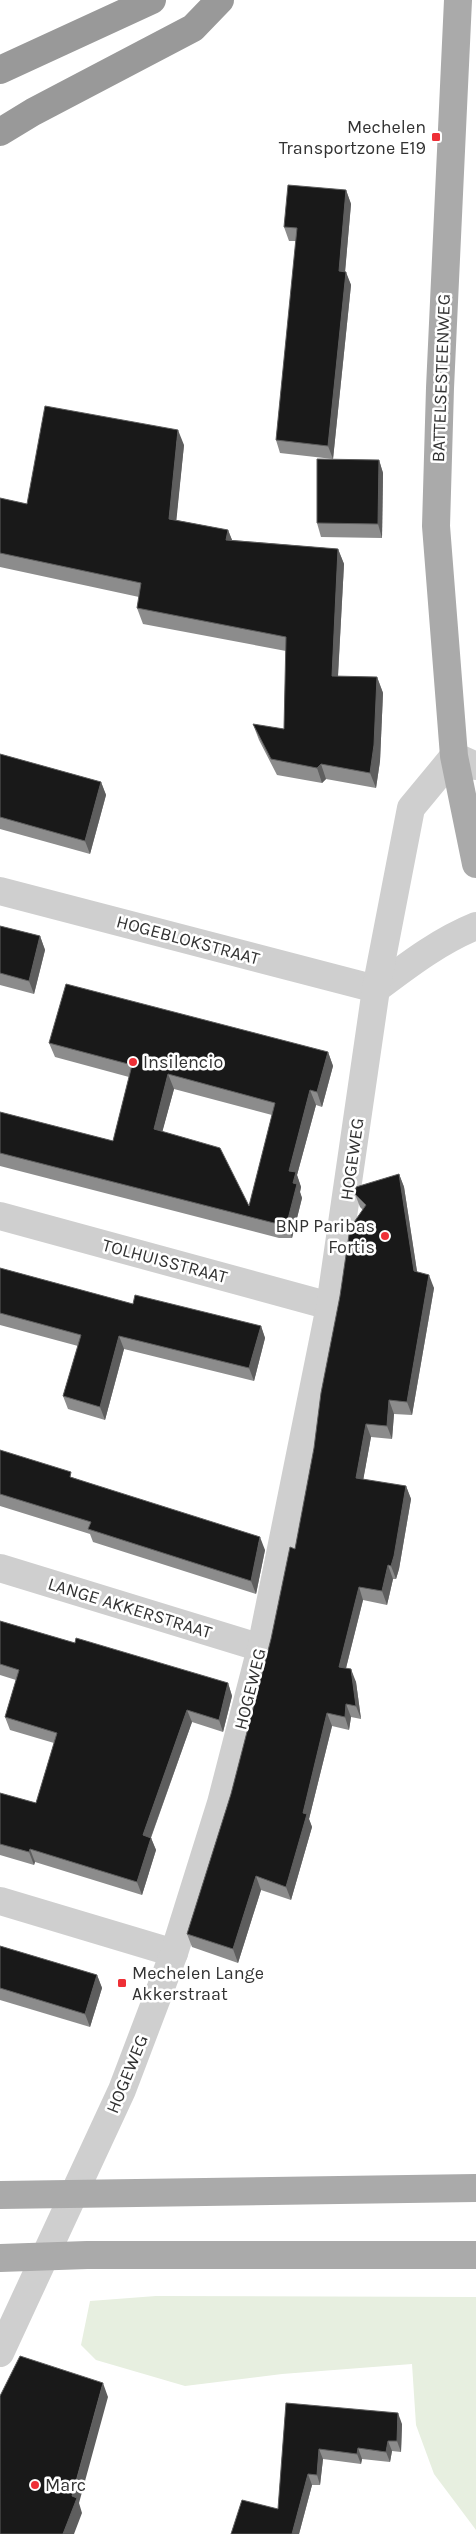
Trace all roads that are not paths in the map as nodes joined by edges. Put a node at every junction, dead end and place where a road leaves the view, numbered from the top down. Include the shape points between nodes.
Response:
1 (152, 0) edge
2 (220, 0) edge
3 (458, 0) edge
4 (0, 70) edge
5 (0, 132) edge
6 (465, 761) edge
7 (476, 864) edge
8 (0, 891) edge
9 (476, 926) edge
10 (376, 989) junction
11 (0, 1216) edge
12 (330, 1306) junction
13 (0, 1568) edge
14 (261, 1648) junction
15 (0, 1901) edge
16 (174, 1953) junction
17 (476, 2188) edge
18 (0, 2196) edge
19 (476, 2254) edge
20 (4, 2258) edge
21 (0, 2353) edge

1 - 4 highway
2 - 5 highway via 193,28
3 - 6 main road, BATTELSESTEENWEG via 436,526
6 - 7 main road, BATTELSESTEENWEG
6 - 10 street, HOGEWEG via 411,808
8 - 10 street, HOGEBLOKSTRAAT
9 - 10 street via 426,952
10 - 12 street, HOGEWEG
11 - 12 street, TOLHUISSTRAAT
12 - 14 street, HOGEWEG
13 - 14 street, LANGE AKKERSTRAAT
14 - 16 street, HOGEWEG via 222,1803
15 - 16 street
16 - 21 street, HOGEWEG via 122,2090
17 - 18 main road
19 - 20 main road

